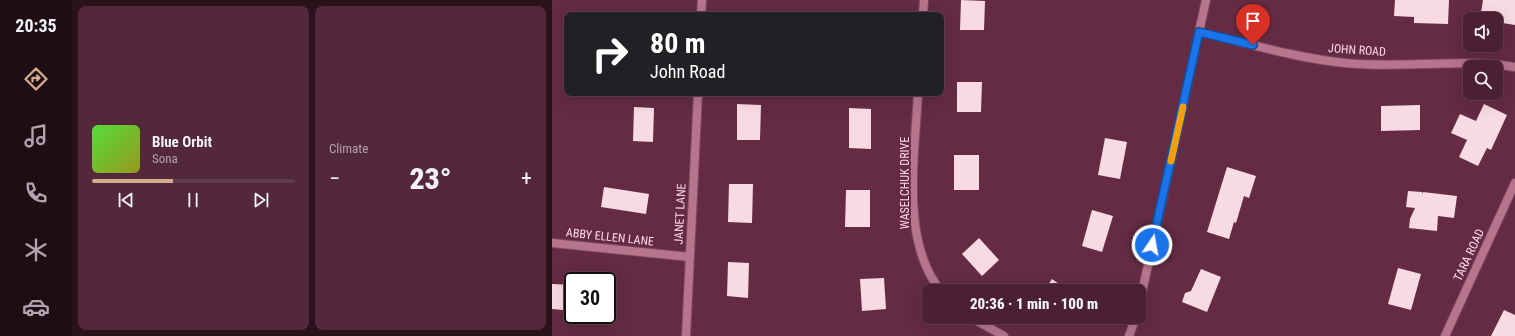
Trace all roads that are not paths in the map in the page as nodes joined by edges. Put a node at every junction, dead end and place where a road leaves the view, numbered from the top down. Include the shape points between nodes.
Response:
1 (702, 0) edge
2 (924, 0) edge
3 (1206, 0) edge
4 (701, 12) edge
5 (923, 12) edge
6 (1199, 32) junction
7 (1515, 66) edge
8 (698, 96) edge
9 (918, 96) edge
10 (1515, 184) edge
11 (552, 243) edge
12 (690, 257) junction
13 (936, 284) edge
14 (1144, 284) edge
15 (983, 324) edge
16 (1133, 324) edge
17 (686, 336) edge
18 (1004, 336) edge
19 (1129, 336) edge
20 (1445, 336) edge

1 - 4 street
2 - 5 street
3 - 6 street
6 - 7 street, JOHN ROAD via 1344,63 1472,63
6 - 14 street
8 - 12 street, JANET LANE
9 - 13 street, WASELCHUK DRIVE via 914,219 923,262
10 - 20 street, TARA ROAD
11 - 12 street, ABBY ELLEN LANE
12 - 17 street, JANET LANE
15 - 18 street
16 - 19 street

